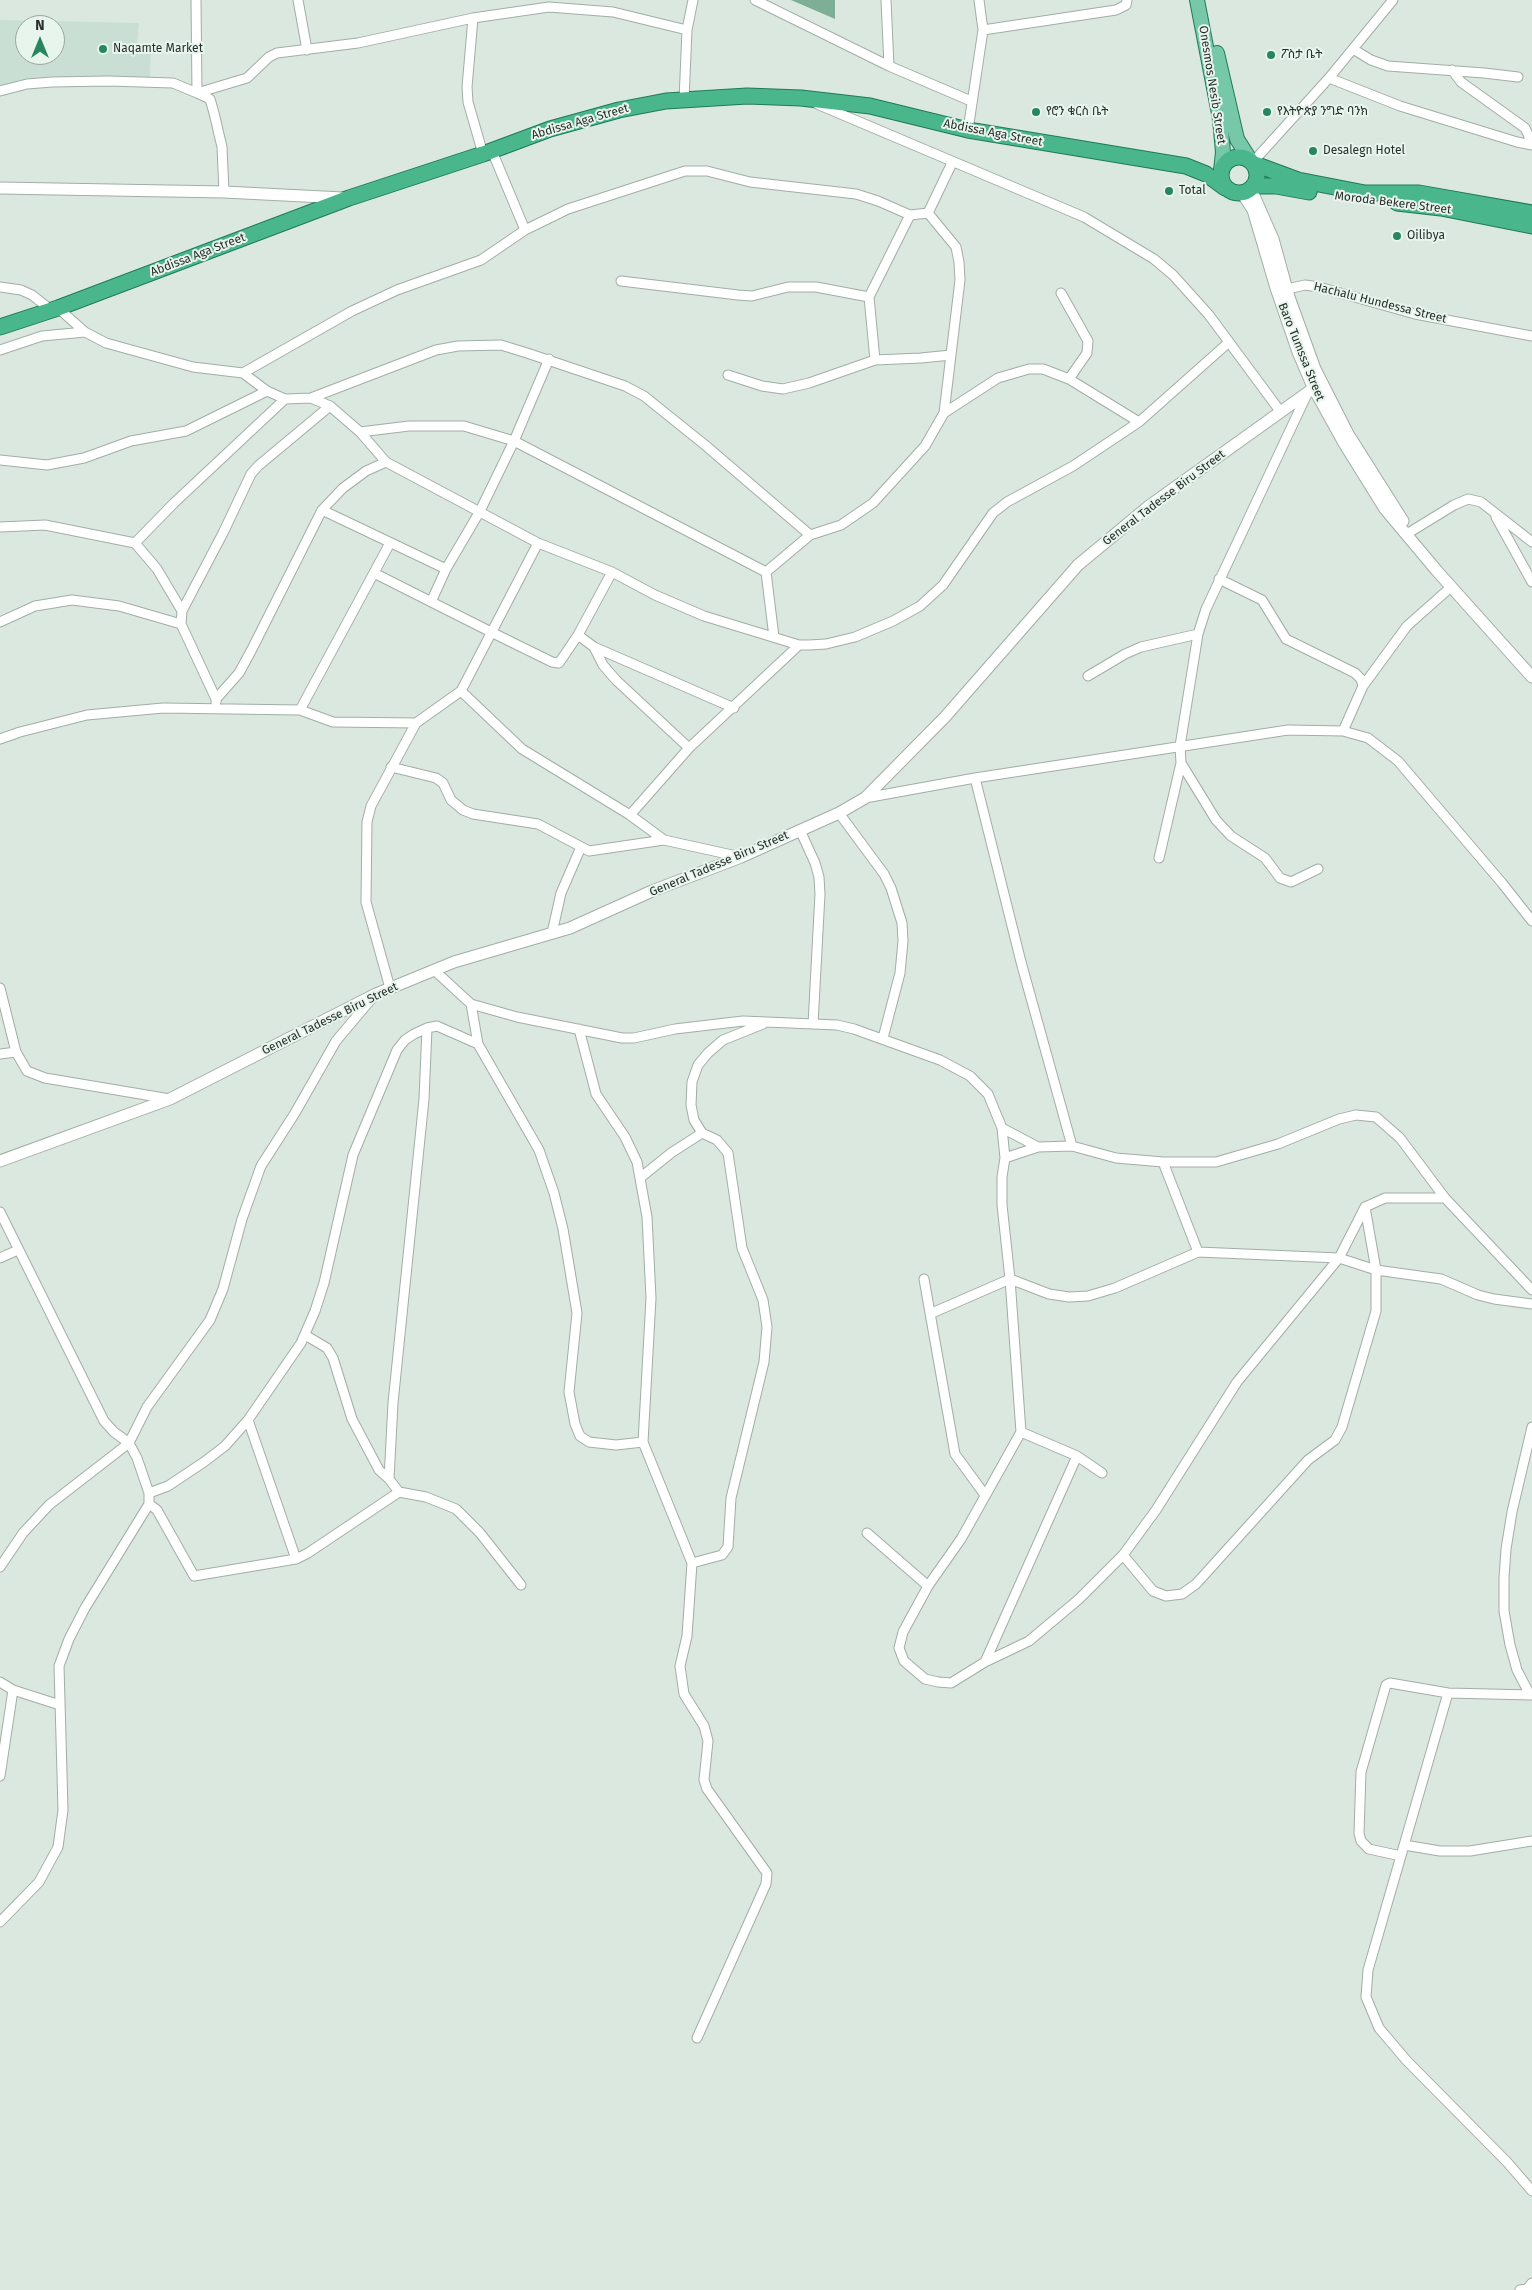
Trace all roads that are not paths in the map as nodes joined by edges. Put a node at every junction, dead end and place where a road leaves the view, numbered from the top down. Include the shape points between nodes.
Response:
1 (196, 0) edge
2 (298, 0) edge
3 (693, 0) edge
4 (755, 0) edge
5 (886, 0) edge
6 (979, 0) edge
7 (1127, 0) edge
8 (1197, 0) edge
9 (1206, 0) edge
10 (1394, 0) edge
11 (473, 18) junction
12 (687, 30) junction
13 (983, 30) junction
14 (1210, 40) junction
15 (1353, 49) junction
16 (307, 50) junction
17 (889, 66) junction
18 (1452, 70) junction
19 (1518, 77) dead end
20 (1329, 78) junction
21 (1219, 86) junction
22 (0, 92) edge
23 (197, 93) junction
24 (801, 98) junction
25 (684, 100) junction
26 (971, 101) junction
27 (968, 130) junction
28 (1530, 144) edge
29 (487, 152) junction
30 (952, 163) junction
31 (1226, 163) junction
32 (1252, 163) junction
33 (1186, 166) junction
34 (0, 188) edge
35 (1225, 188) junction
36 (1249, 189) junction
37 (224, 192) junction
38 (1365, 197) junction
39 (350, 198) junction
40 (1418, 198) junction
41 (1532, 213) edge
42 (928, 214) junction
43 (910, 215) junction
44 (1532, 226) edge
45 (526, 230) junction
46 (621, 281) dead end
47 (0, 287) edge
48 (1287, 289) junction
49 (1061, 293) dead end
50 (869, 297) junction
51 (54, 309) junction
52 (0, 327) edge
53 (85, 332) junction
54 (1532, 336) edge
55 (1228, 343) junction
56 (0, 350) edge
57 (951, 355) junction
58 (548, 359) junction
59 (875, 360) junction
60 (243, 373) junction
61 (728, 375) dead end
62 (1069, 379) junction
63 (1314, 386) junction
64 (267, 391) junction
65 (311, 398) junction
66 (285, 399) junction
67 (330, 406) junction
68 (1280, 411) junction
69 (944, 413) junction
70 (1139, 422) junction
71 (360, 432) junction
72 (514, 441) junction
73 (0, 460) edge
74 (386, 462) junction
75 (322, 510) junction
76 (480, 511) junction
77 (1494, 513) junction
78 (0, 526) edge
79 (1410, 532) junction
80 (810, 535) junction
81 (390, 542) junction
82 (1532, 542) edge
83 (134, 543) junction
84 (538, 543) junction
85 (1419, 548) junction
86 (446, 569) junction
87 (612, 572) junction
88 (766, 572) junction
89 (374, 573) junction
90 (1219, 580) junction
91 (1532, 582) edge
92 (1451, 587) junction
93 (431, 602) junction
94 (182, 612) junction
95 (0, 622) edge
96 (181, 624) junction
97 (493, 633) junction
98 (1198, 634) junction
99 (578, 635) junction
100 (774, 636) junction
101 (799, 645) junction
102 (594, 647) junction
103 (1088, 676) dead end
104 (1532, 677) edge
105 (1363, 686) junction
106 (461, 691) junction
107 (216, 699) junction
108 (734, 708) junction
109 (217, 710) junction
110 (300, 710) junction
111 (416, 723) junction
112 (1343, 730) junction
113 (0, 739) edge
114 (1180, 746) junction
115 (689, 748) junction
116 (1181, 763) junction
117 (391, 767) junction
118 (975, 778) junction
119 (865, 798) junction
120 (839, 813) junction
121 (630, 815) junction
122 (800, 830) junction
123 (664, 840) junction
124 (581, 847) junction
125 (741, 857) junction
126 (1159, 858) dead end
127 (1318, 869) dead end
128 (1532, 921) edge
129 (552, 933) junction
130 (434, 970) junction
131 (0, 988) edge
132 (390, 988) junction
133 (376, 994) junction
134 (471, 1004) junction
135 (765, 1022) junction
136 (813, 1024) junction
137 (427, 1028) junction
138 (579, 1029) junction
139 (883, 1038) junction
140 (478, 1044) junction
141 (16, 1052) junction
142 (0, 1054) edge
143 (170, 1099) junction
144 (1002, 1128) junction
145 (702, 1133) junction
146 (1072, 1146) junction
147 (1038, 1147) junction
148 (1005, 1158) junction
149 (0, 1161) edge
150 (1162, 1162) junction
151 (640, 1178) junction
152 (1445, 1198) junction
153 (1365, 1207) junction
154 (0, 1212) edge
155 (18, 1250) junction
156 (1198, 1252) junction
157 (0, 1258) edge
158 (1340, 1258) junction
159 (1376, 1270) junction
160 (924, 1279) dead end
161 (1010, 1279) junction
162 (1532, 1290) edge
163 (1532, 1304) edge
164 (932, 1313) junction
165 (304, 1335) junction
166 (248, 1420) junction
167 (1532, 1427) edge
168 (1021, 1432) junction
169 (129, 1442) junction
170 (643, 1442) junction
171 (1077, 1456) junction
172 (1102, 1473) dead end
173 (389, 1479) junction
174 (149, 1492) junction
175 (399, 1492) junction
176 (985, 1495) junction
177 (148, 1504) junction
178 (867, 1533) dead end
179 (1123, 1555) junction
180 (296, 1558) junction
181 (692, 1563) junction
182 (0, 1567) edge
183 (521, 1585) dead end
184 (928, 1586) junction
185 (985, 1662) junction
186 (0, 1682) edge
187 (13, 1690) junction
188 (1448, 1693) junction
189 (1531, 1695) edge
190 (60, 1705) junction
191 (0, 1776) edge
192 (1532, 1841) edge
193 (1404, 1845) junction
194 (1401, 1856) junction
195 (0, 1922) edge
196 (697, 2038) dead end
197 (1532, 2191) edge
198 (1532, 2283) edge
199 (1520, 2290) edge

1 - 23 street
2 - 16 street
3 - 12 street
4 - 17 street
5 - 17 street
6 - 13 street
7 - 13 street via 1126,5 1116,10
8 - 14 main road, Onesmos Nesib Street
9 - 14 main road, Onesmos Nesib Street
10 - 15 street
11 - 12 street via 549,6 613,12
11 - 16 street via 358,43
11 - 29 street via 467,94
12 - 25 street
13 - 26 street
14 - 21 main road, Onesmos Nesib Street
15 - 18 street via 1388,66
15 - 20 street
16 - 23 street via 269,57 247,78
17 - 26 street
18 - 19 street
18 - 28 street via 1461,82 1525,128
20 - 28 street via 1400,106
20 - 32 street
21 - 31 main road, Onesmos Nesib Street
21 - 32 main road, Onesmos Nesib Street via 1237,138
22 - 23 street via 44,82 108,81 173,83
23 - 37 street via 210,99 214,113 222,147
24 - 25 highway, Abdissa Aga Street via 747,96
24 - 27 highway, Abdissa Aga Street via 870,106
24 - 30 street
25 - 29 highway, Abdissa Aga Street via 619,110 550,129
26 - 27 street
27 - 33 highway, Abdissa Aga Street
29 - 39 highway, Abdissa Aga Street
29 - 45 street
30 - 42 street
30 - 55 street via 1084,218 1142,251 1192,296
31 - 32 highway via 1243,158
31 - 33 highway
31 - 35 highway via 1222,182
32 - 36 highway via 1257,174
32 - 38 highway, Moroda Bekere Street via 1298,180
33 - 35 highway via 1206,174
34 - 37 street
35 - 36 highway via 1236,193
36 - 38 highway, Moroda Bekere Street via 1276,186
36 - 48 street, Baro Tumssa Street via 1273,239
36 - 63 street, Baro Tumssa Street via 1276,288
37 - 39 street
38 - 40 highway, Moroda Bekere Street
39 - 51 highway, Abdissa Aga Street
40 - 41 highway, Moroda Bekere Street
40 - 44 highway, Moroda Bekere Street
42 - 43 street
42 - 57 street via 956,247 960,280
43 - 45 street via 856,194 750,182 707,171 686,171 568,209
43 - 50 street
45 - 60 street via 481,260 390,293
46 - 50 street via 752,296 788,287 816,287
47 - 51 street via 21,290
48 - 54 street, Hachalu Hundessa Street via 1319,286 1415,314
48 - 63 street, Baro Tumssa Street
49 - 62 street via 1088,341 1087,352
50 - 59 street
51 - 52 highway, Abdissa Aga Street
51 - 53 street
53 - 56 street via 42,336
53 - 60 street via 106,343 193,367
55 - 68 street
55 - 70 street
57 - 59 street
57 - 69 street
58 - 65 street via 500,345 458,346 416,356
58 - 72 street
58 - 80 street via 644,396
59 - 61 street via 783,389
60 - 64 street
62 - 69 street via 1043,370 1015,372 998,378
62 - 70 street
63 - 68 street, General Tadesse Biru Street
63 - 79 street, Baro Tumssa Street
63 - 85 street, Baro Tumssa Street via 1372,490
63 - 90 street
64 - 66 street
64 - 73 street via 186,431 131,441 84,458 47,465
65 - 66 street
65 - 67 street
66 - 83 street
67 - 71 street
67 - 94 street via 251,474
68 - 119 street, General Tadesse Biru Street via 1126,524 1078,565 944,717
69 - 80 street via 925,446 873,503 841,525
70 - 101 street via 993,513 943,585 913,610 856,637 826,644
71 - 72 street via 409,426 464,426
71 - 74 street
72 - 76 street
72 - 88 street
74 - 75 street via 366,471 343,488
74 - 76 street
75 - 81 street
75 - 107 street via 252,651 239,673
76 - 84 street
76 - 86 street
77 - 79 street via 1482,502 1468,499
77 - 82 street
77 - 91 street
78 - 83 street via 45,525
79 - 85 street, Baro Tumssa Street
80 - 88 street
81 - 86 street
81 - 89 street
83 - 94 street via 157,569
84 - 87 street
84 - 97 street
85 - 92 street, Baro Tumssa Street
86 - 93 street
87 - 99 street
87 - 100 street via 704,616
88 - 100 street
89 - 93 street
89 - 110 street
90 - 98 street
90 - 105 street via 1262,600 1286,639 1355,673
92 - 104 street, Baro Tumssa Street
92 - 105 street via 1407,626
93 - 97 street
94 - 96 street
95 - 96 street via 35,606 72,600 119,606
96 - 107 street
97 - 99 street via 558,663
97 - 106 street
98 - 103 street via 1141,647
98 - 114 street
99 - 102 street
100 - 101 street
101 - 108 street
102 - 108 street
102 - 115 street via 602,665 616,680
105 - 112 street
106 - 111 street
106 - 121 street via 522,749
107 - 109 street
108 - 115 street
109 - 110 street
109 - 113 street via 109,711 60,721
110 - 111 street via 333,722
111 - 117 street
112 - 114 street via 1288,730
112 - 128 street via 1368,738 1398,760
114 - 116 street
114 - 118 street
115 - 121 street
116 - 126 street
116 - 127 street via 1216,820 1231,836 1265,858 1280,878 1290,882
117 - 124 street via 436,778 443,783 451,800 463,810 538,824
117 - 132 street via 371,806 367,822 365,889
118 - 119 street
118 - 146 street
119 - 120 street, General Tadesse Biru Street
120 - 122 street, General Tadesse Biru Street
120 - 139 street via 884,874 902,923 900,973
121 - 123 street
122 - 125 street, General Tadesse Biru Street
122 - 136 street via 819,877
123 - 124 street via 598,851
123 - 125 street
124 - 129 street via 561,893
125 - 129 street, General Tadesse Biru Street
129 - 130 street, General Tadesse Biru Street
130 - 132 street, General Tadesse Biru Street
130 - 134 street
131 - 141 street
132 - 133 street, General Tadesse Biru Street
133 - 143 street, General Tadesse Biru Street
133 - 169 street via 336,1041 268,1153 251,1192 213,1314 147,1407
134 - 138 street
134 - 140 street
135 - 136 street
135 - 138 street via 743,1021 676,1029 634,1038
135 - 145 street via 723,1040 698,1064 690,1105
136 - 139 street via 846,1027
137 - 140 street via 437,1026
137 - 165 street via 405,1040 397,1050 360,1137 324,1282
137 - 173 street via 424,1099 393,1403
138 - 151 street via 596,1094 632,1150
139 - 144 street via 940,1060 970,1076 988,1094
140 - 170 street via 539,1150 554,1192 577,1313 568,1392 575,1424 580,1436 589,1442 616,1445
141 - 142 street
141 - 143 street via 27,1071 45,1078
143 - 149 street, General Tadesse Biru Street
144 - 147 street
144 - 148 street
145 - 151 street
145 - 181 street via 717,1140 728,1153 742,1248 764,1300 767,1328 764,1362 731,1498 728,1547 722,1555
146 - 147 street
146 - 150 street via 1116,1158
147 - 148 street
148 - 161 street via 1001,1192
150 - 152 street via 1216,1162 1278,1144 1340,1119 1356,1115 1376,1117 1400,1138
150 - 156 street
151 - 170 street via 647,1217 651,1281
152 - 153 street via 1385,1198
152 - 162 street
153 - 158 street
153 - 159 street
154 - 155 street
155 - 157 street
155 - 169 street via 104,1421
156 - 158 street
156 - 161 street via 1115,1288 1088,1296 1049,1294
158 - 159 street
158 - 179 street via 1237,1382 1156,1510
159 - 163 street via 1441,1279 1478,1295
159 - 179 street via 1376,1310 1342,1427 1335,1440 1308,1460 1196,1584 1182,1594 1166,1596 1153,1591
160 - 164 street
161 - 164 street
161 - 168 street
164 - 176 street via 955,1454
165 - 166 street via 291,1360
165 - 173 street via 327,1348 333,1358 352,1419 376,1464
166 - 174 street via 225,1446 204,1462 168,1486
166 - 180 street
167 - 189 street via 1512,1512 1504,1578 1504,1611 1510,1645 1522,1683
168 - 171 street
168 - 176 street
169 - 174 street
169 - 182 street via 49,1506 23,1533
170 - 181 street
171 - 172 street
171 - 185 street
173 - 175 street
174 - 177 street
175 - 180 street
175 - 183 street via 456,1509 480,1533
176 - 184 street via 961,1539
177 - 180 street via 157,1510 194,1576
177 - 190 street via 69,1639 59,1666
178 - 184 street
179 - 185 street via 1029,1642
181 - 196 street via 688,1629 680,1666 684,1694 704,1726 708,1741 704,1780 767,1873 766,1884
184 - 185 street via 903,1632 900,1648 904,1661 925,1679 951,1683
186 - 187 street
187 - 190 street
187 - 191 street
188 - 189 street
188 - 193 street
188 - 194 street via 1390,1683 1384,1690 1376,1717 1361,1772 1358,1833 1368,1849
190 - 195 street via 63,1810 58,1846 39,1882
192 - 193 street via 1470,1851 1440,1851
193 - 194 street
194 - 197 street via 1368,1970 1366,1997 1379,2028 1407,2061
198 - 199 street via 1527,2289

